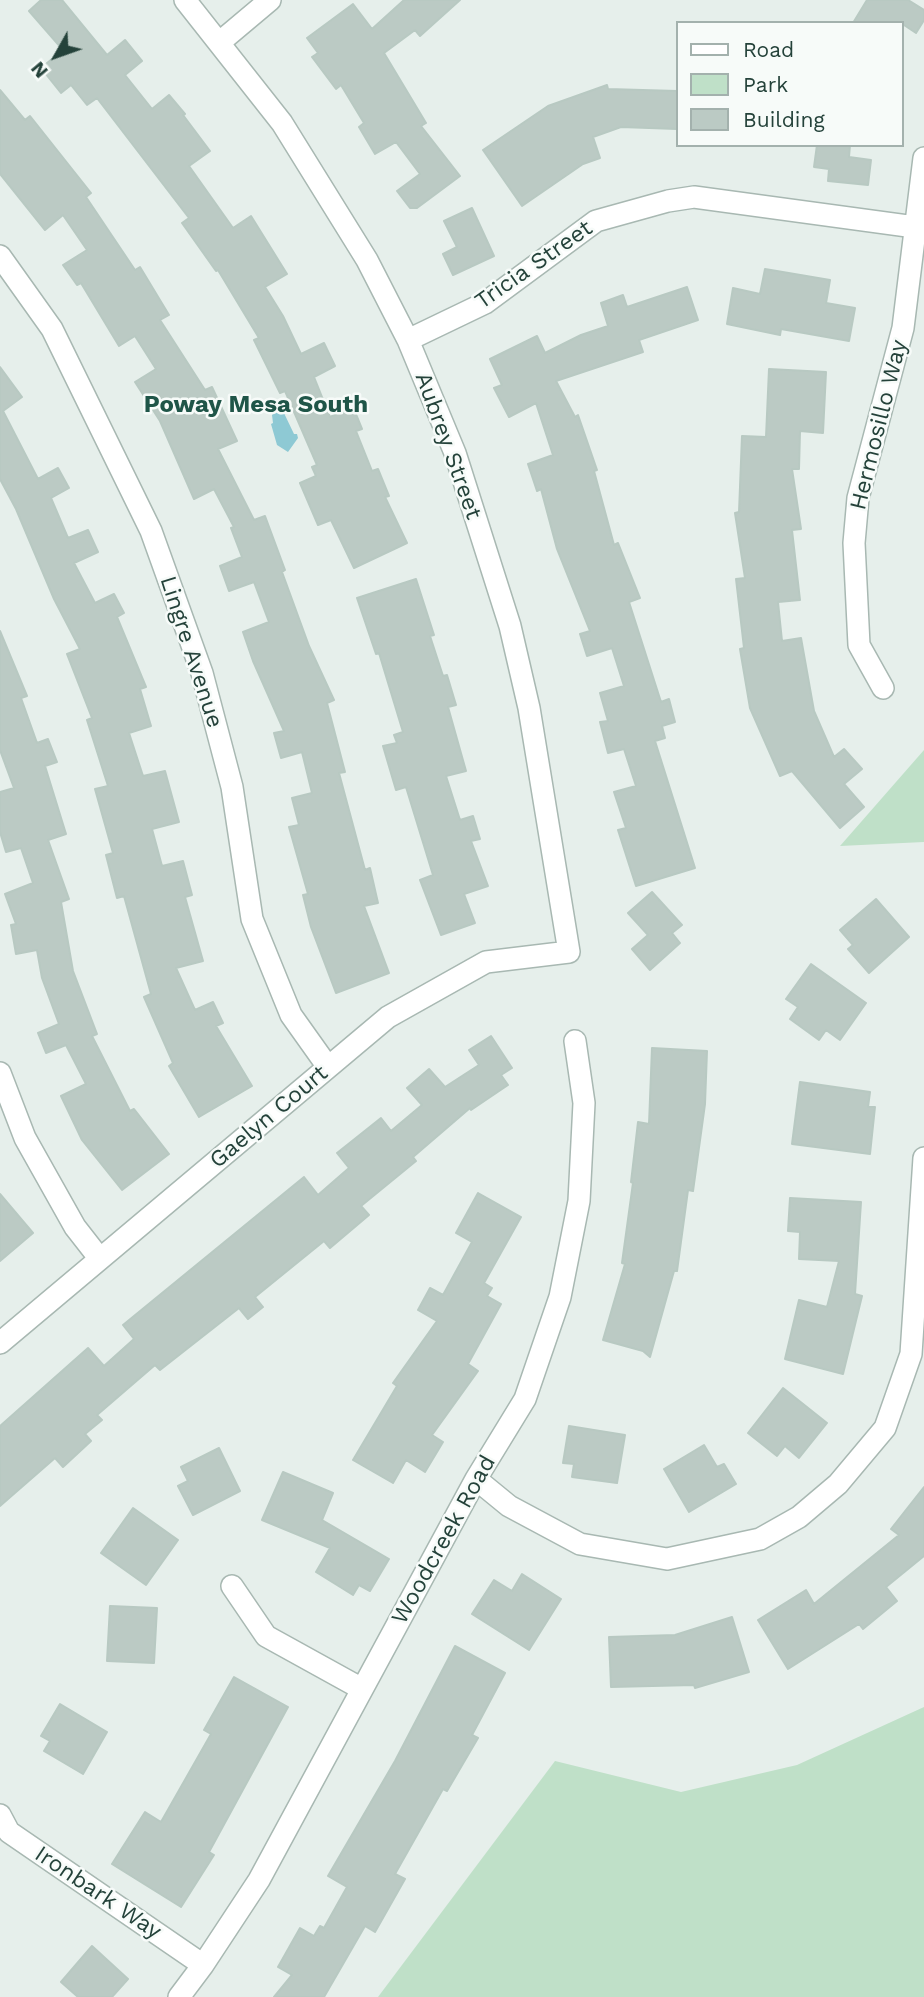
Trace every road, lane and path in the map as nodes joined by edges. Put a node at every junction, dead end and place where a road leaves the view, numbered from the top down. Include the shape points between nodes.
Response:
1 (185, 0) edge
2 (270, 0) edge
3 (220, 42) junction
4 (924, 158) edge
5 (915, 227) junction
6 (0, 256) edge
7 (408, 340) junction
8 (883, 688) dead end
9 (569, 953) joint
10 (575, 1041) dead end
11 (328, 1067) junction
12 (0, 1073) edge
13 (924, 1158) edge
14 (100, 1259) junction
15 (0, 1343) edge
16 (476, 1479) junction
17 (232, 1586) dead end
18 (362, 1689) junction
19 (0, 1815) edge
20 (203, 1965) junction
21 (179, 1997) edge

1 - 3 street, Aubrey Street
2 - 3 street
3 - 7 street, Aubrey Street via 282,122 367,260
4 - 5 street, Hermosillo Way
5 - 7 street, Tricia Street via 694,197 668,201 596,221 485,303
5 - 8 street, Hermosillo Way via 903,328 858,498 854,543 859,645
6 - 11 street, Lingre Avenue via 52,329 151,531 202,673 232,787 252,919 291,1015
7 - 9 street, Aubrey Street via 455,453 510,626
9 - 11 street, Gaelyn Court via 486,962 388,1017
10 - 16 street, Woodcreek Road via 584,1103 579,1201 560,1297 525,1399
11 - 14 street, Gaelyn Court
12 - 14 street via 25,1138 75,1227
13 - 16 street via 911,1354 885,1428 838,1485 799,1517 760,1539 667,1559 580,1544 509,1506
14 - 15 street, Gaelyn Court
16 - 18 street, Woodcreek Road
17 - 18 street via 265,1636
18 - 20 street, Woodcreek Road via 259,1880
19 - 20 street, Ironbark Way via 9,1832
20 - 21 street, Woodcreek Road

